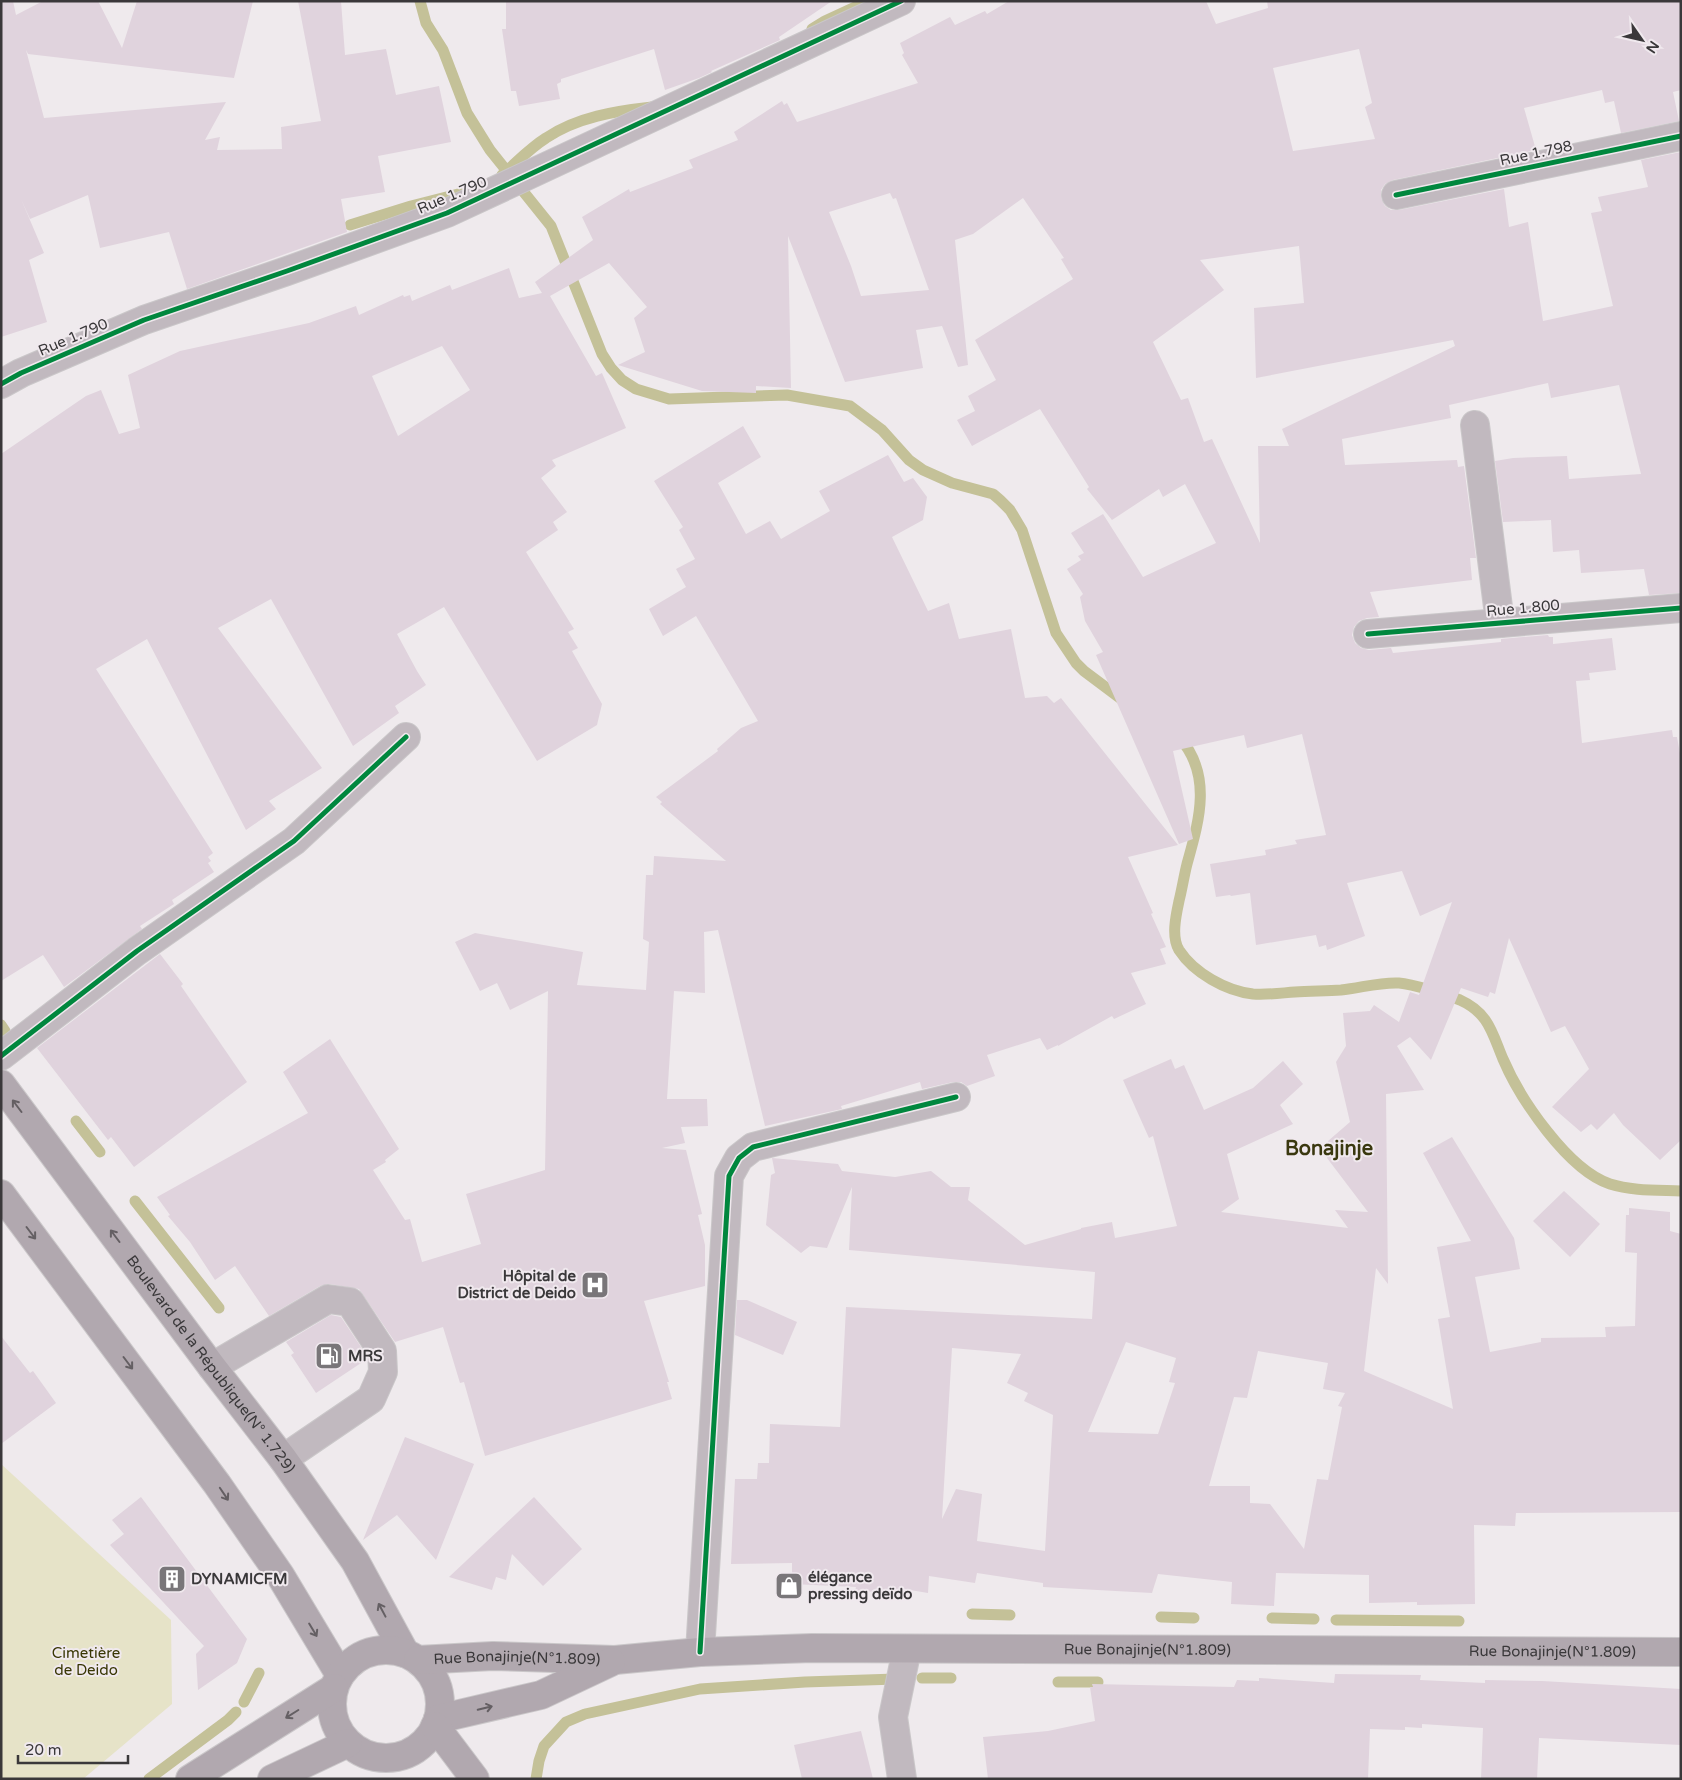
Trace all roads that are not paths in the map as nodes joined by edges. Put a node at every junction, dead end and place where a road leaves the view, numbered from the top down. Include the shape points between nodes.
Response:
1 (901, 1) edge
2 (1681, 136) edge
3 (1396, 195) dead end
4 (1, 384) edge
5 (1475, 425) dead end
6 (1681, 608) edge
7 (1500, 623) junction
8 (1368, 634) dead end
9 (406, 737) dead end
10 (1, 1056) edge
11 (1, 1084) edge
12 (956, 1097) dead end
13 (1, 1194) edge
14 (212, 1367) junction
15 (284, 1459) junction
16 (907, 1649) junction
17 (700, 1652) junction
18 (1681, 1652) edge
19 (411, 1656) junction
20 (615, 1660) junction
21 (337, 1682) junction
22 (436, 1722) junction
23 (348, 1743) junction
24 (388, 1768) edge
25 (190, 1779) edge
26 (272, 1779) edge
27 (475, 1779) edge
28 (902, 1779) edge

1 - 4 street, Rue 1.790 via 447,213 144,320
2 - 3 street, Rue 1.798
5 - 7 street
6 - 7 street, Rue 1.800
7 - 8 street, Rue 1.800
9 - 10 street via 294,841 137,951
14 -> 11 main road, Boulevard de la République(N° 1.729)
12 - 17 street via 753,1147 739,1158 730,1176
13 -> 21 main road via 217,1484 280,1575
14 - 15 main road, Boulevard de la République(N° 1.729)
14 - 15 street via 328,1299 350,1302 382,1351 383,1372 371,1399
19 -> 15 main road, Boulevard de la République(N° 1.729) via 355,1561
16 - 17 main road, Rue Bonajinje(N°1.809)
16 - 18 main road, Rue Bonajinje(N°1.809)
16 - 28 street via 893,1717
17 - 20 main road, Rue Bonajinje(N°1.809)
19 - 20 main road, Rue Bonajinje(N°1.809)
19 - 21 main road via 390,1650 361,1655
19 - 22 main road via 427,1669 439,1693
22 -> 20 main road, Rue Bonajinje(N°1.809) via 541,1695
21 - 23 main road via 332,1703 334,1718
21 -> 25 main road
22 - 24 main road via 418,1747 395,1757
22 - 27 main road
23 - 24 main road
23 - 26 main road

